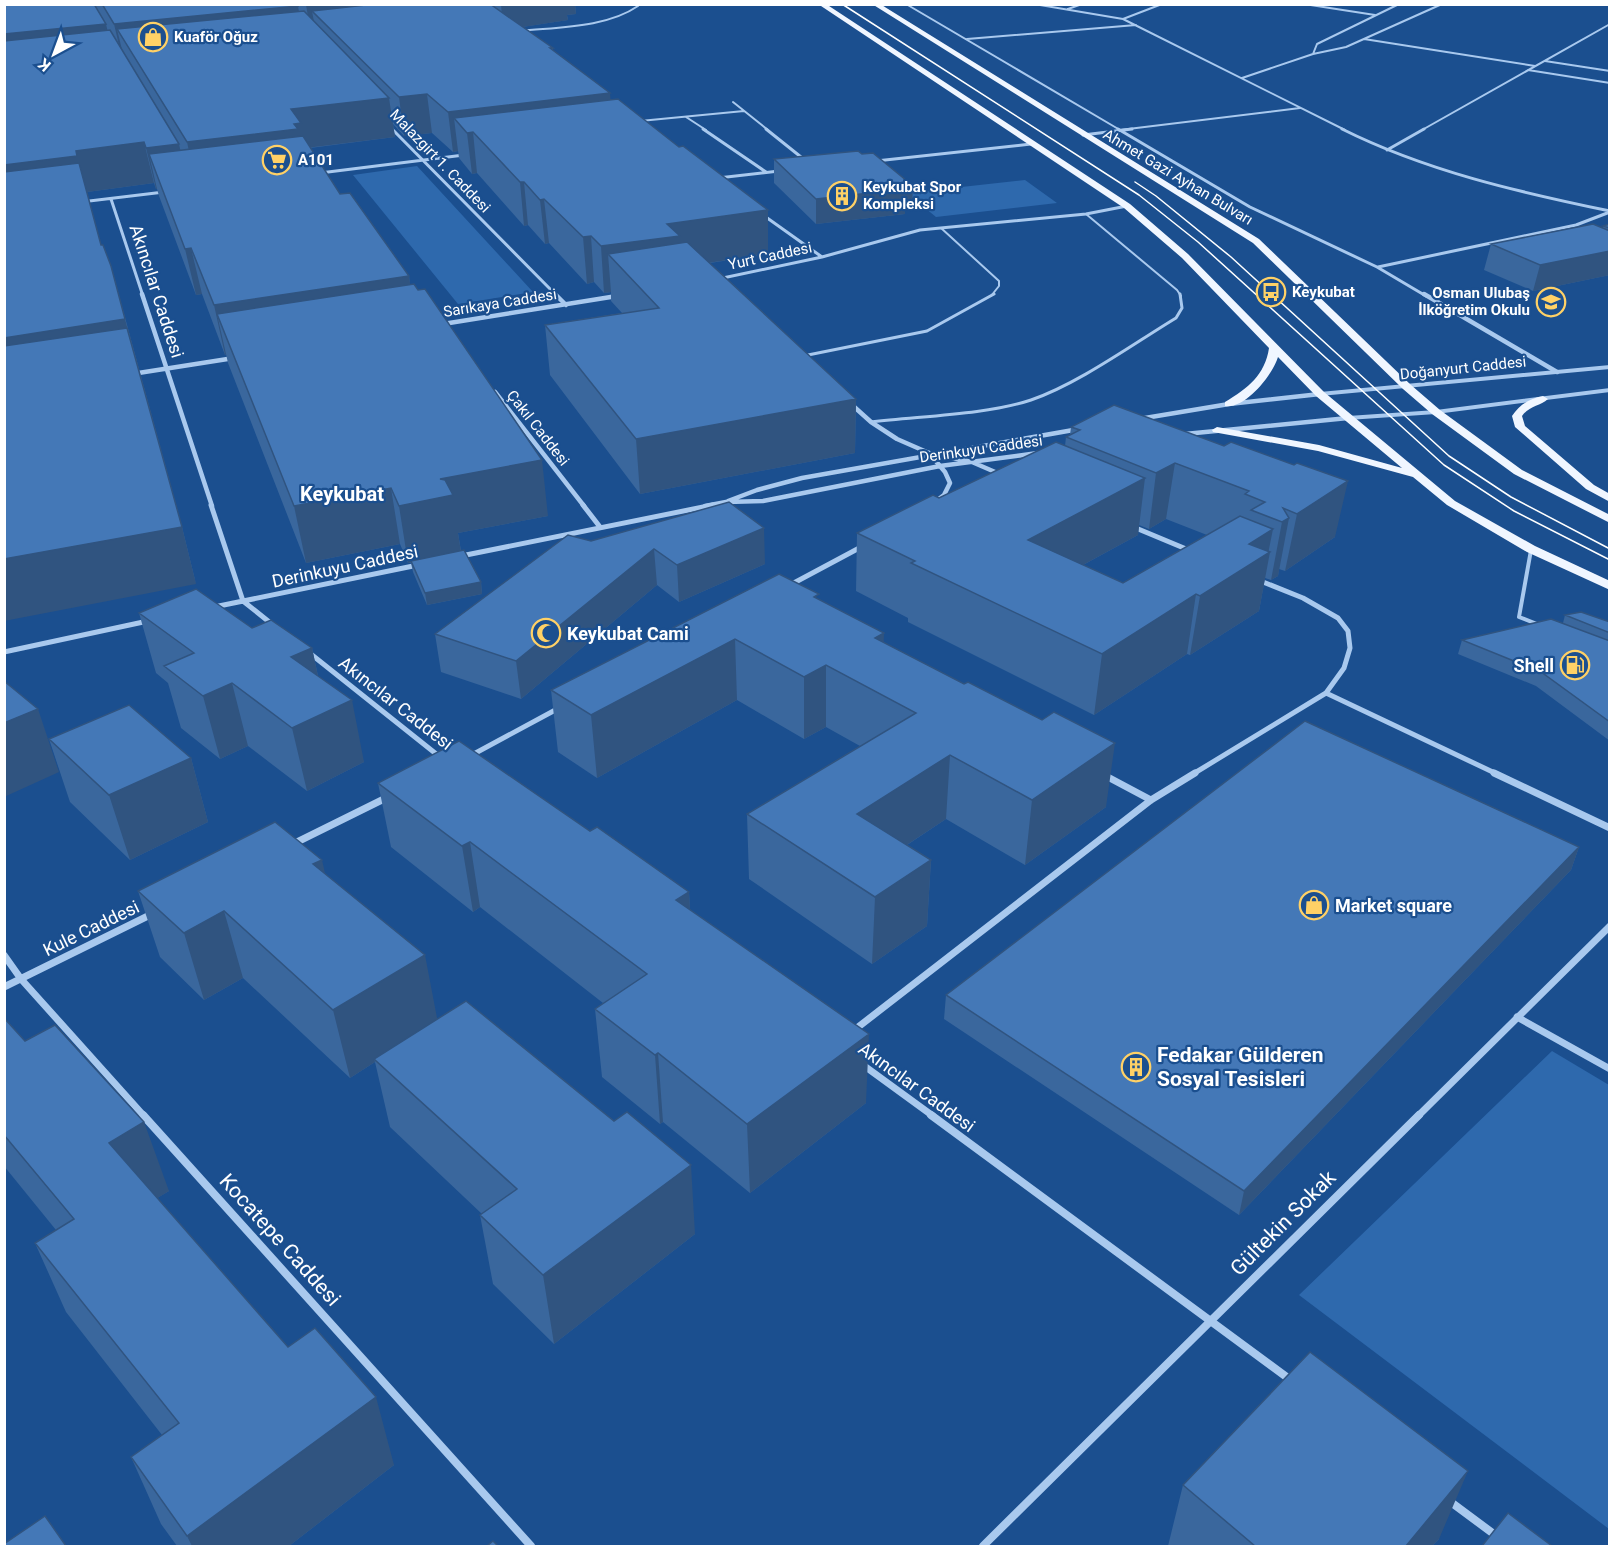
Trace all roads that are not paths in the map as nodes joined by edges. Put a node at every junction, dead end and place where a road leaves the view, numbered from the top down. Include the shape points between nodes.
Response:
1 (636, 4) edge
2 (821, 4) edge
3 (893, 4) edge
4 (906, 4) edge
5 (1034, 4) edge
6 (1082, 4) edge
7 (1162, 4) edge
8 (1304, 4) edge
9 (1399, 4) edge
10 (1442, 4) edge
11 (876, 5) edge
12 (1066, 10) junction
13 (1376, 15) junction
14 (1123, 19) junction
15 (1610, 24) edge
16 (1136, 25) junction
17 (513, 32) edge
18 (966, 39) junction
19 (1364, 39) junction
20 (1313, 54) junction
21 (1545, 61) junction
22 (1535, 66) junction
23 (1528, 70) junction
24 (1610, 71) edge
25 (1242, 78) junction
26 (1610, 83) edge
27 (733, 102) dead end
28 (1301, 108) junction
29 (744, 111) junction
30 (686, 117) junction
31 (382, 119) edge
32 (640, 126) edge
33 (1119, 129) junction
34 (1083, 135) junction
35 (1030, 144) junction
36 (1387, 150) junction
37 (468, 155) edge
38 (421, 161) junction
39 (871, 161) edge
40 (813, 167) edge
41 (790, 170) edge
42 (324, 173) junction
43 (767, 173) junction
44 (312, 174) edge
45 (331, 182) edge
46 (726, 185) edge
47 (174, 191) edge
48 (111, 199) junction
49 (76, 203) edge
50 (1127, 206) junction
51 (760, 212) edge
52 (1610, 212) edge
53 (1086, 214) junction
54 (941, 228) junction
55 (822, 257) junction
56 (1377, 267) junction
57 (723, 287) edge
58 (623, 295) edge
59 (566, 305) junction
60 (436, 316) edge
61 (442, 325) junction
62 (431, 326) edge
63 (450, 334) edge
64 (1274, 347) junction
65 (798, 357) joint
66 (235, 358) edge
67 (804, 362) edge
68 (1610, 367) edge
69 (166, 369) junction
70 (1557, 372) junction
71 (120, 376) edge
72 (1407, 387) junction
73 (493, 389) edge
74 (1610, 390) edge
75 (1320, 394) junction
76 (1543, 399) junction
77 (848, 401) edge
78 (1229, 404) junction
79 (1436, 412) junction
80 (1348, 418) junction
81 (1127, 421) edge
82 (871, 423) junction
83 (1082, 428) edge
84 (1217, 430) junction
85 (1182, 435) edge
86 (929, 453) junction
87 (1041, 453) edge
88 (972, 462) junction
89 (940, 466) junction
90 (1421, 478) junction
91 (1012, 480) edge
92 (1610, 499) edge
93 (726, 502) junction
94 (930, 505) edge
95 (1610, 520) edge
96 (1120, 522) edge
97 (600, 527) junction
98 (874, 541) edge
99 (1531, 549) junction
100 (1197, 554) edge
101 (451, 558) edge
102 (428, 562) edge
103 (1251, 577) edge
104 (1610, 586) edge
105 (785, 587) edge
106 (243, 601) junction
107 (209, 608) edge
108 (152, 620) edge
109 (1545, 627) edge
110 (280, 630) edge
111 (298, 644) edge
112 (4, 652) edge
113 (1326, 693) junction
114 (566, 704) edge
115 (462, 760) edge
116 (451, 766) edge
117 (1099, 772) edge
118 (399, 792) edge
119 (1151, 800) junction
120 (1610, 828) edge
121 (283, 849) edge
122 (157, 911) edge
123 (1610, 926) edge
124 (4, 956) edge
125 (21, 979) junction
126 (4, 987) edge
127 (1517, 1017) junction
128 (844, 1038) edge
129 (854, 1059) edge
130 (1610, 1069) edge
131 (1211, 1319) junction
132 (1295, 1383) edge
133 (1445, 1497) edge
134 (531, 1546) edge
135 (983, 1546) edge
136 (1510, 1546) edge

1 - 17 street via 634,10 618,16
2 - 35 main road
3 - 11 street
4 - 18 street
5 - 12 street
6 - 12 street
7 - 14 street
8 - 13 street
9 - 13 street
10 - 19 street
11 - 34 main road, Ahmet Gazi Ayhan Bulvarı
12 - 14 street
13 - 20 street via 1317,44
14 - 16 street
15 - 21 street
16 - 18 street
16 - 25 street
18 - 33 street
19 - 20 street
19 - 22 street
20 - 25 street
21 - 22 street
21 - 24 street
22 - 23 street
23 - 26 street
23 - 36 street
25 - 28 street
27 - 29 street
28 - 33 street
28 - 36 street
29 - 30 street
29 - 40 street
30 - 32 street via 633,122
30 - 43 street
31 - 38 street, Malazgirt 1. Caddesi
33 - 34 street
33 - 56 street via 1250,207
34 - 72 main road, Ahmet Gazi Ayhan Bulvarı via 1256,241
35 - 39 street
35 - 50 main road
36 - 52 street via 1479,181
37 - 38 street
38 - 42 street
38 - 59 street, Malazgirt 1. Caddesi
41 - 43 street
42 - 44 street
42 - 45 street
43 - 46 street via 717,178
47 - 48 street
48 - 49 street
48 - 69 street, Akıncılar Caddesi
50 - 53 street
50 - 64 main road via 1185,256
51 - 55 street, Yurt Caddesi
52 - 56 street via 1576,225
53 - 54 street
53 - 82 lane via 1177,290 1184,303 1176,318 1059,388 1030,400
54 - 55 street via 907,233
54 - 65 lane via 999,281 994,294 918,334
55 - 57 street, Yurt Caddesi via 715,280
56 - 70 street
58 - 59 street, Sarıkaya Caddesi
59 - 61 street, Sarıkaya Caddesi
60 - 61 street
61 - 62 street, Sarıkaya Caddesi
61 - 63 street
64 - 75 main road
64 - 78 main road via 1266,374
65 - 67 street
66 - 69 street
68 - 70 street, Doğanyurt Caddesi
69 - 71 street
69 - 106 street, Akıncılar Caddesi
70 - 72 street, Doğanyurt Caddesi
72 - 75 street, Doğanyurt Caddesi
72 - 79 main road, Ahmet Gazi Ayhan Bulvarı
73 - 97 street, Çakıl Caddesi
74 - 76 street
75 - 78 street
75 - 80 main road
76 - 79 street
76 - 92 main road via 1520,411 1520,428 1581,480
77 - 82 street
78 - 81 street
79 - 80 street
79 - 95 main road, Ahmet Gazi Ayhan Bulvarı via 1518,472
80 - 84 street
80 - 90 main road
82 - 86 street
83 - 86 street, Derinkuyu Caddesi
84 - 85 street
84 - 90 main road via 1319,448
86 - 88 street
86 - 89 street
86 - 93 street, Derinkuyu Caddesi via 750,490
87 - 88 street, Derinkuyu Caddesi
88 - 89 street, Derinkuyu Caddesi
88 - 91 street
89 - 93 street, Derinkuyu Caddesi via 763,501
89 - 94 street via 952,484
90 - 99 main road via 1451,503
93 - 97 street, Derinkuyu Caddesi
96 - 100 street
97 - 101 street, Derinkuyu Caddesi
98 - 105 street
99 - 104 main road
99 - 109 lane via 1519,617
102 - 106 street, Derinkuyu Caddesi
103 - 113 street via 1329,612 1349,633 1349,656 1341,676
106 - 107 street, Derinkuyu Caddesi
106 - 110 street
108 - 112 street
111 - 116 street, Akıncılar Caddesi
113 - 119 street
113 - 120 street
114 - 115 street
117 - 119 street
118 - 121 street
119 - 128 street
122 - 125 street, Kule Caddesi
123 - 127 street, Gültekin Sokak
124 - 125 street, Kocatepe Caddesi
125 - 126 street, Kule Caddesi
125 - 134 street, Kocatepe Caddesi
127 - 130 street
127 - 131 street, Gültekin Sokak
129 - 131 street, Akıncılar Caddesi
131 - 132 street, Akıncılar Caddesi
131 - 135 street, Gültekin Sokak
133 - 136 street

